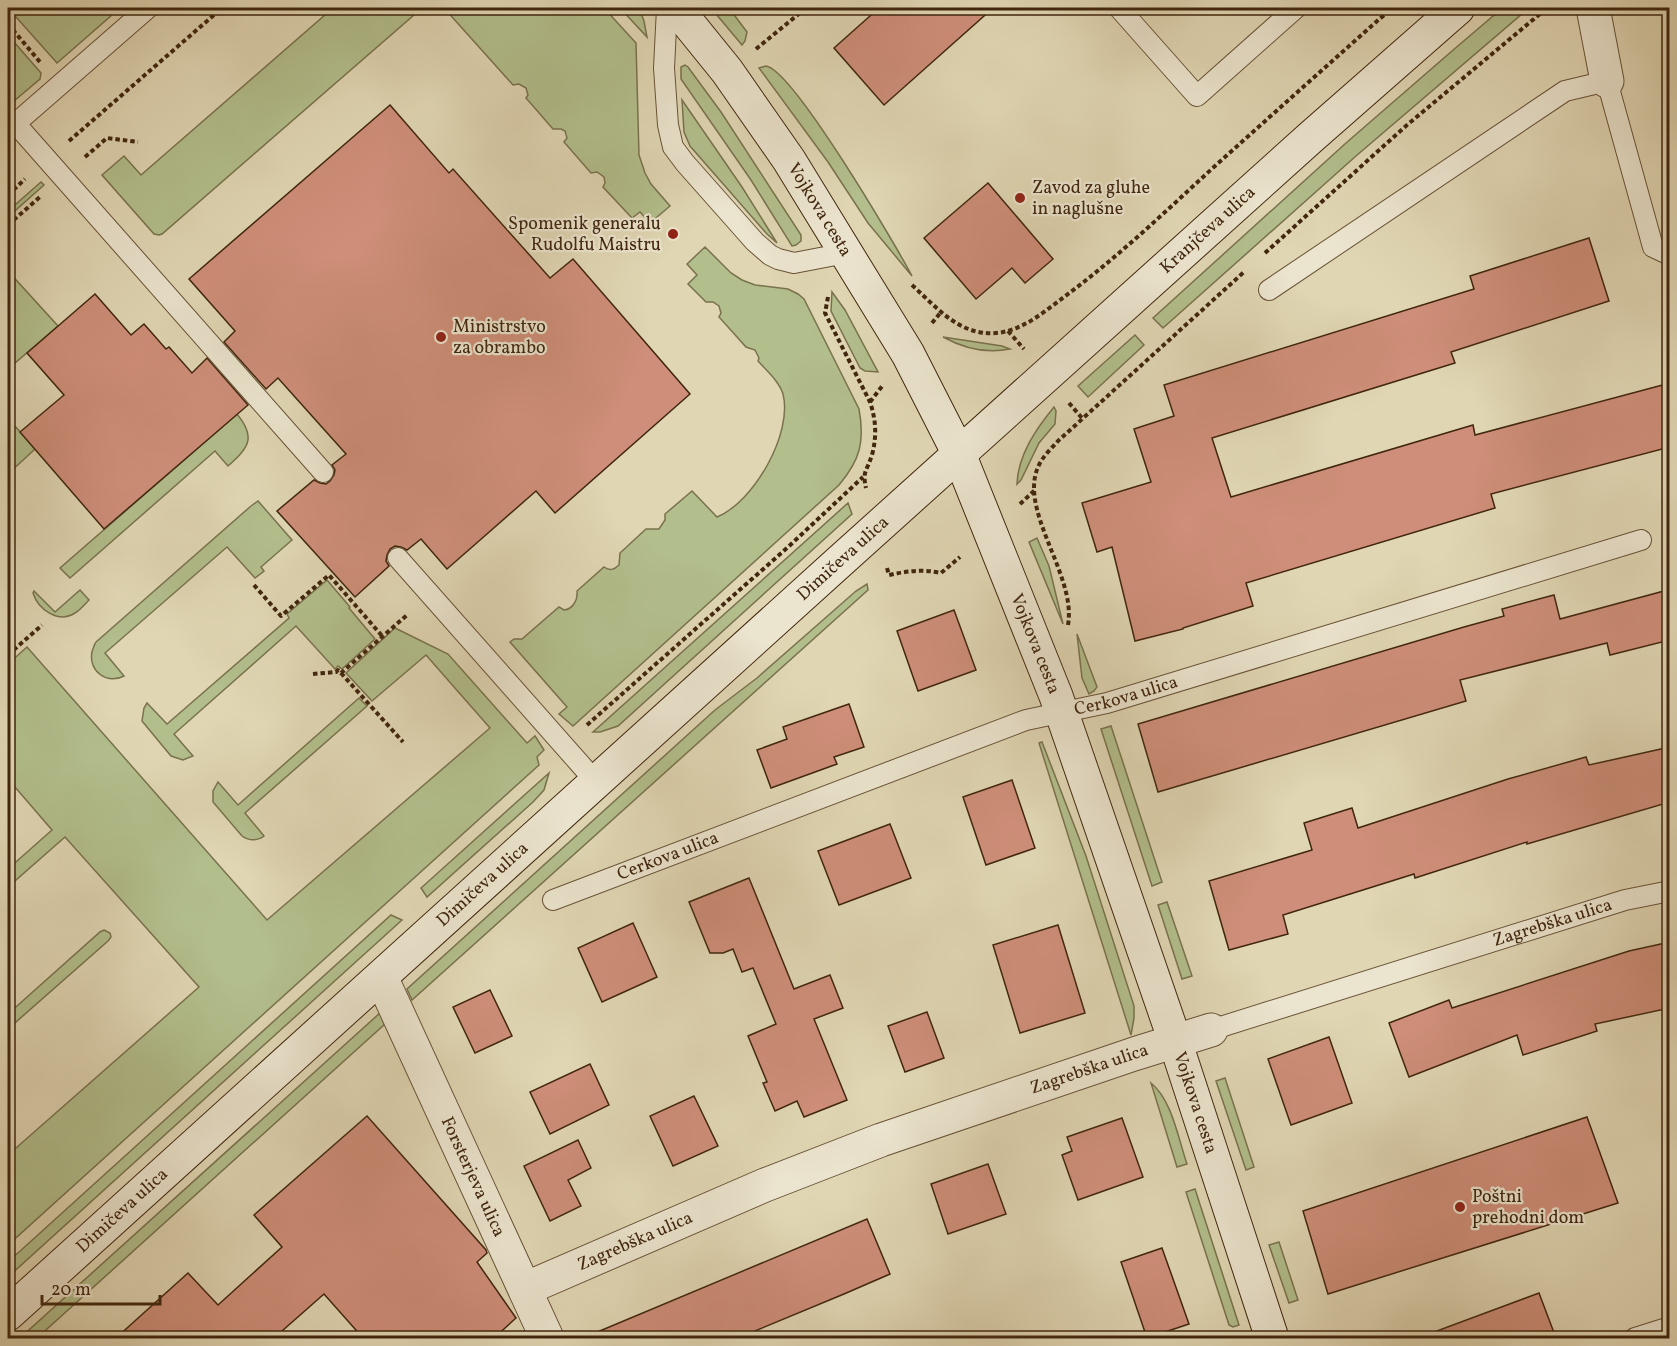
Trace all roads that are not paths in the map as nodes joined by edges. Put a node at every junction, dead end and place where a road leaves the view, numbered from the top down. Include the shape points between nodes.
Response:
1 (148, 8) edge
2 (667, 8) edge
3 (676, 8) edge
4 (1119, 8) edge
5 (1296, 8) edge
6 (1458, 8) edge
7 (1593, 8) edge
8 (1607, 81) junction
9 (11, 127) edge
10 (846, 253) junction
11 (1670, 255) edge
12 (1269, 290) dead end
13 (959, 454) junction
14 (323, 472) dead end
15 (1641, 540) dead end
16 (398, 558) dead end
17 (1062, 712) junction
18 (596, 782) junction
19 (1670, 891) edge
20 (553, 900) dead end
21 (381, 976) junction
22 (1211, 1030) joint
23 (1175, 1041) junction
24 (525, 1289) junction
25 (8, 1314) edge
26 (1670, 1327) edge
27 (547, 1338) edge
28 (1272, 1338) edge
29 (1635, 1338) edge

1 - 9 lane
2 - 10 lane via 664,68 673,147 754,242 770,255 794,262
3 - 10 street, Vojkova cesta via 727,71 789,160
4 - 5 lane via 1197,96
6 - 13 street, Kranjčeva ulica
7 - 8 street
8 - 11 lane via 1653,247
8 - 12 lane via 1565,92
9 - 14 lane via 47,160
10 - 13 street, Vojkova cesta via 908,354
13 - 17 street, Vojkova cesta
13 - 18 street, Dimičeva ulica
15 - 17 lane, Cerkova ulica via 1107,703
16 - 18 lane
17 - 20 lane, Cerkova ulica via 1018,723
17 - 23 street, Vojkova cesta
18 - 21 street, Dimičeva ulica
19 - 22 lane, Zagrebška ulica via 1625,900
21 - 24 street, Forsterjeva ulica
21 - 25 street, Dimičeva ulica
22 - 23 street, Zagrebška ulica
23 - 24 street, Zagrebška ulica via 880,1140 765,1185
23 - 28 street, Vojkova cesta
24 - 27 street, Forsterjeva ulica
26 - 29 lane

